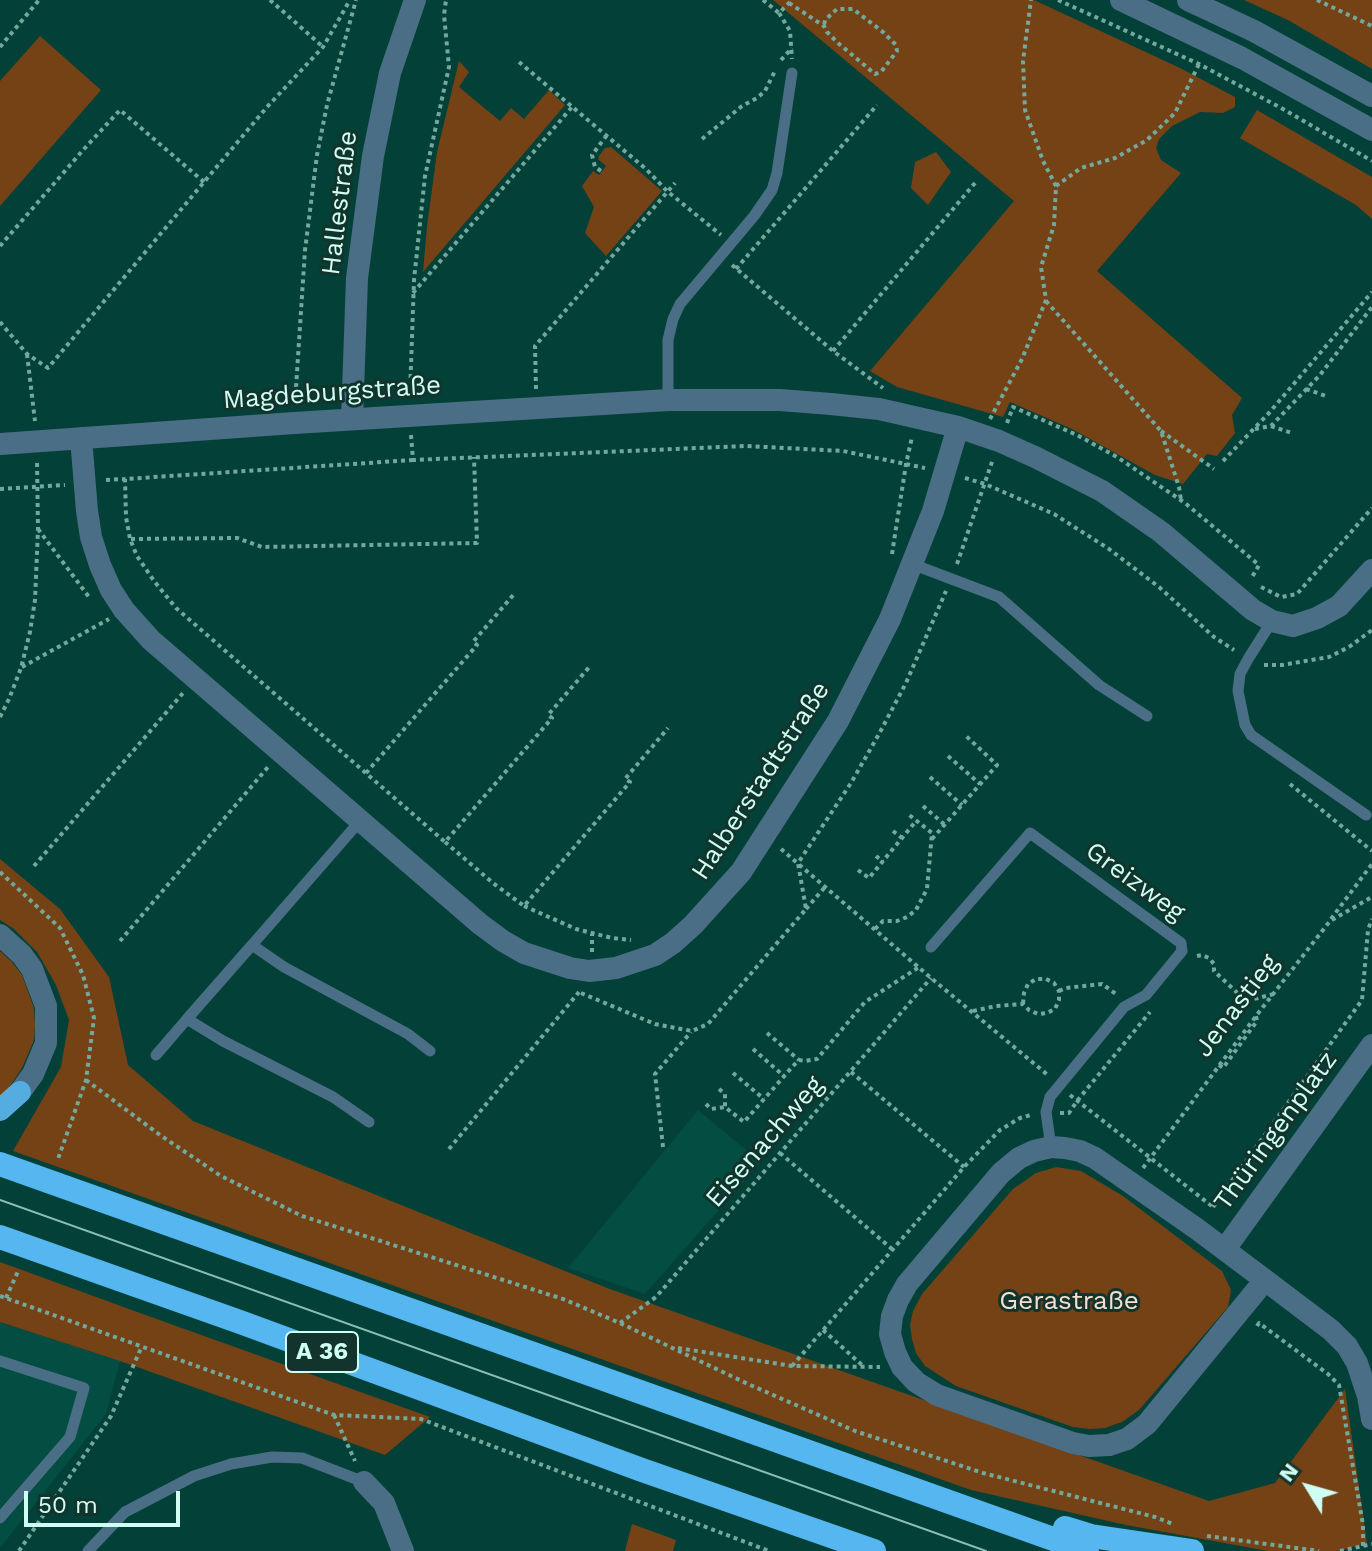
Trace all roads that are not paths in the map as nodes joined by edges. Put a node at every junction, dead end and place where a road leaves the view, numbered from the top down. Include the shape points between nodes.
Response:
1 (1121, 0) edge
2 (1188, 0) edge
3 (424, 6) edge
4 (792, 73) road end
5 (1372, 96) edge
6 (1372, 130) edge
7 (668, 400) junction
8 (352, 419) junction
9 (958, 427) junction
10 (81, 438) junction
11 (0, 444) edge
12 (901, 564) junction
13 (1372, 570) edge
14 (1272, 621) junction
15 (1147, 716) dead end
16 (1366, 815) dead end
17 (360, 821) junction
18 (0, 935) edge
19 (252, 945) junction
20 (931, 947) dead end
21 (187, 1019) junction
22 (1372, 1045) edge
23 (430, 1051) dead end
24 (156, 1055) dead end
25 (20, 1092) joint
26 (0, 1110) edge
27 (369, 1122) dead end
28 (1051, 1147) junction
29 (0, 1164) edge
30 (0, 1237) edge
31 (1225, 1249) junction
32 (1265, 1280) junction
33 (0, 1361) edge
34 (1370, 1395) edge
35 (1372, 1419) edge
36 (364, 1482) joint
37 (946, 1500) junction
38 (0, 1518) edge
39 (1198, 1544) edge
40 (88, 1551) edge
41 (403, 1551) edge
42 (874, 1551) edge
43 (1087, 1551) edge

1 - 6 street via 1242,58
2 - 5 street
3 - 8 street, Hallestraße via 390,73 373,156 357,278
4 - 7 lane via 772,190 673,319
7 - 8 street, Magdeburgstraße
7 - 9 street, Magdeburgstraße via 831,404
8 - 10 street, Magdeburgstraße
9 - 12 street, Halberstadtstraße via 945,472
9 - 14 street, Magdeburgstraße via 986,426 1102,491
10 - 11 street, Magdeburgstraße
10 - 17 street, Halberstadtstraße via 91,537 124,610 151,640
12 - 15 lane via 999,597 1099,685
12 - 17 street, Halberstadtstraße via 890,619 838,721 741,872 693,925 655,955 589,971 524,953 480,924
13 - 14 street via 1339,606 1317,618 1293,626
14 - 16 lane via 1240,674 1245,725 1251,735
17 - 19 lane
18 - 25 street via 32,969 46,1006 46,1043
19 - 21 lane
19 - 23 lane
20 - 28 lane, Greizweg via 1030,833 1181,943 1182,951 1146,995 1124,1007 1058,1084 1046,1112
21 - 24 lane
21 - 27 lane via 333,1097
22 - 31 street, Thüringenplatz
25 - 26 highway
28 - 31 street via 1095,1158
28 - 32 street via 1019,1158 1001,1173 907,1284 890,1334 902,1367 916,1382 953,1403 1073,1443 1109,1445 1147,1424
29 - 37 highway, A 36
30 - 42 highway, A 36
31 - 32 street
32 - 34 street via 1347,1346
33 - 38 lane via 84,1388 70,1437
34 - 35 street
36 - 40 lane via 302,1458 231,1464 194,1476 125,1512
36 - 41 street via 384,1503
37 - 39 highway via 1091,1536
37 - 43 highway, A 36

